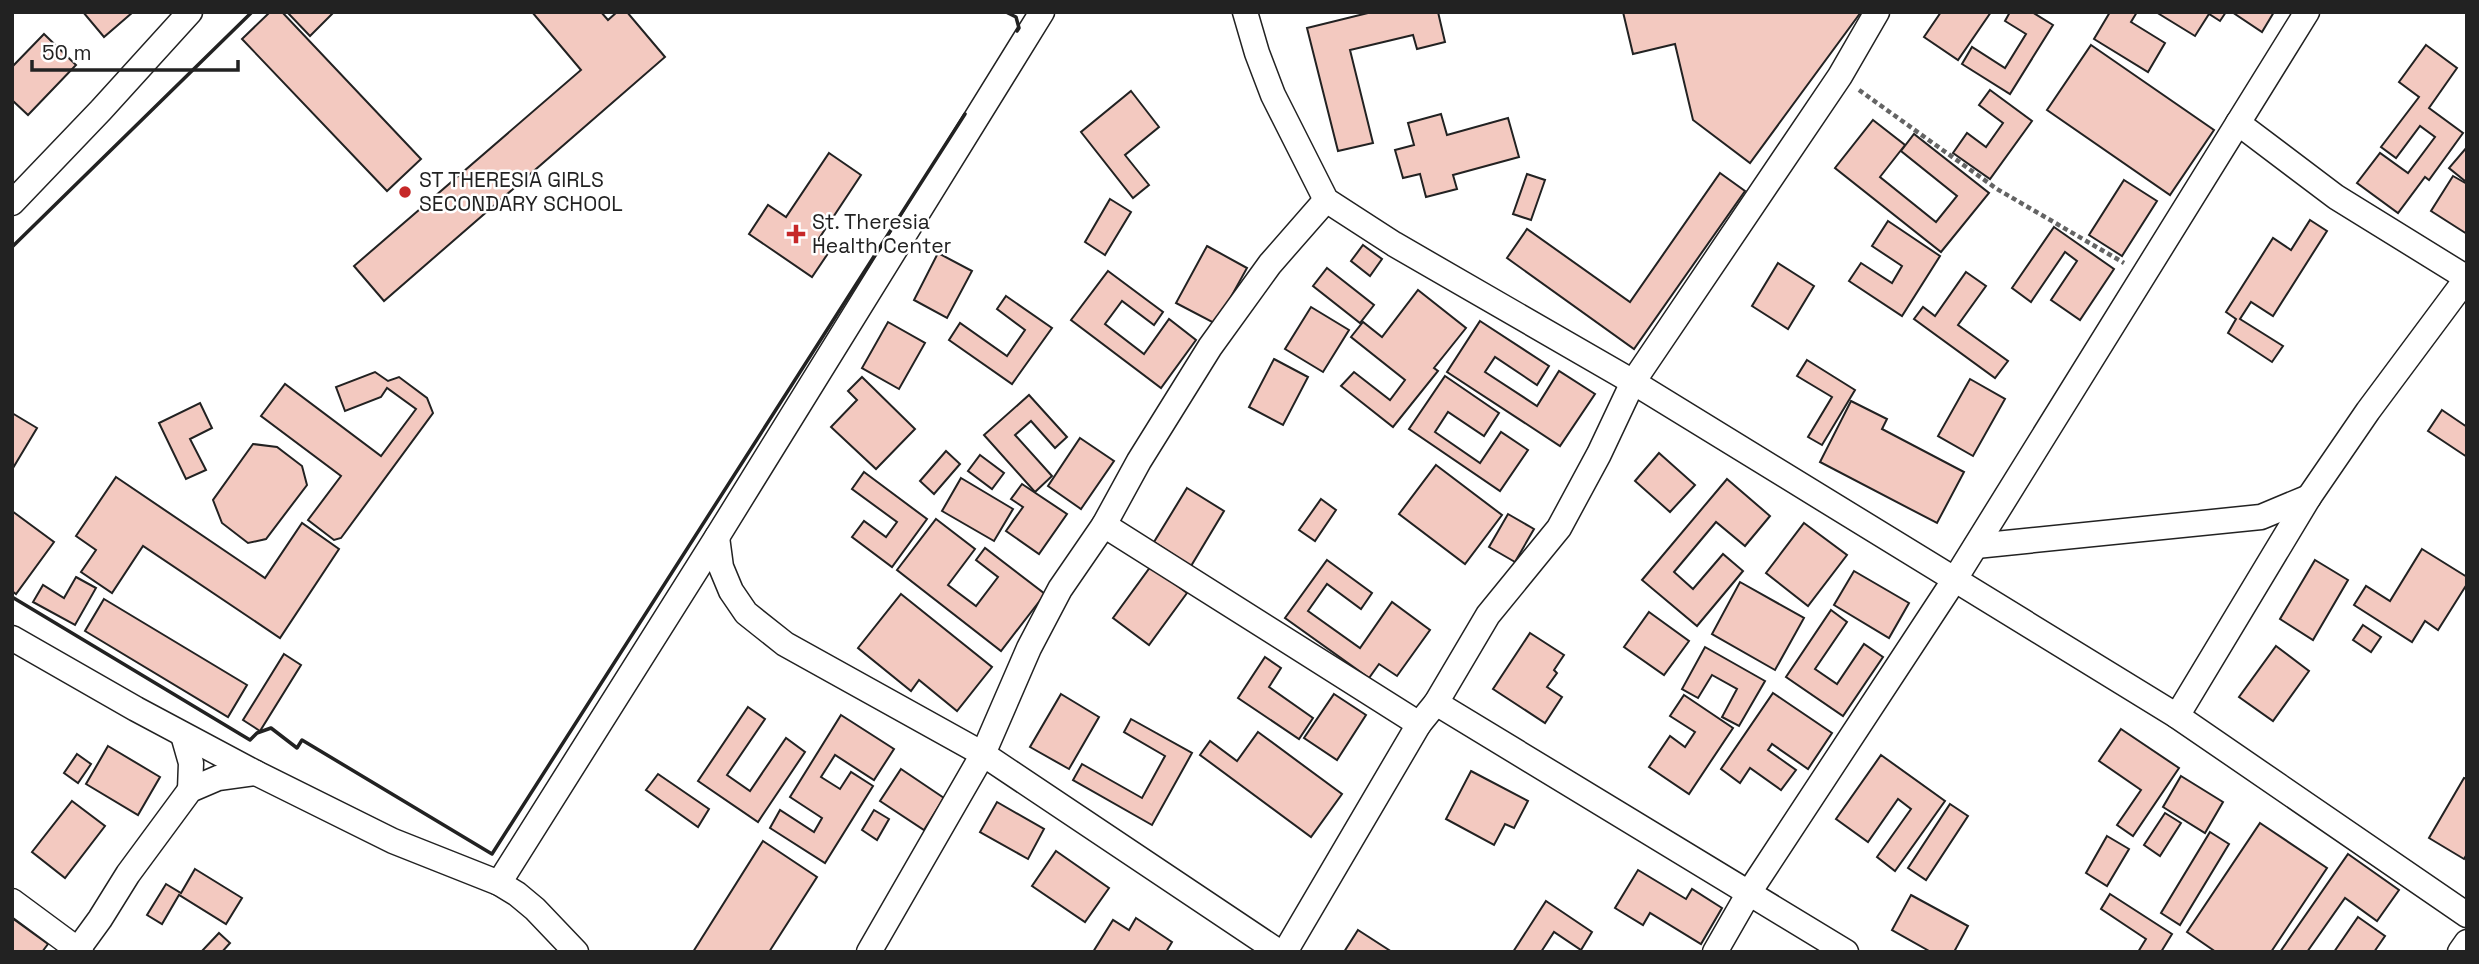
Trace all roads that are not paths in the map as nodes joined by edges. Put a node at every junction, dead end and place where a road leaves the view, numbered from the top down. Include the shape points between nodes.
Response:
1 (190, 12) edge
2 (1042, 12) edge
3 (1245, 12) edge
4 (1877, 12) edge
5 (2307, 12) edge
6 (2238, 123) junction
7 (1326, 200) junction
8 (12, 202) edge
9 (2467, 278) edge
10 (1633, 382) junction
11 (2309, 497) junction
12 (2261, 517) junction
13 (1104, 525) junction
14 (2286, 536) junction
15 (717, 537) junction
16 (1976, 546) junction
17 (1955, 579) junction
18 (12, 638) edge
19 (1436, 702) junction
20 (2177, 716) junction
21 (1419, 724) junction
22 (183, 735) junction
23 (984, 754) junction
24 (256, 773) junction
25 (190, 790) junction
26 (499, 883) junction
27 (1750, 891) junction
28 (12, 901) edge
29 (2467, 915) edge
30 (2467, 942) edge
31 (78, 951) edge
32 (576, 952) edge
33 (869, 952) edge
34 (1279, 952) edge
35 (1285, 952) edge
36 (1715, 952) edge
37 (1846, 952) edge
38 (2460, 952) edge

1 - 8 street
2 - 15 street
3 - 7 street via 1273,95
4 - 10 street via 1840,76
5 - 6 street
6 - 9 street via 2336,197
6 - 16 street
7 - 10 street
7 - 13 street via 1270,264 1210,347
9 - 11 street
10 - 17 street
10 - 19 street via 1559,528 1488,615
11 - 12 street
11 - 14 street
12 - 14 street
12 - 16 street
13 - 21 street
13 - 23 street via 1060,589 1029,648
14 - 20 street
15 - 23 street via 721,567 746,614 785,644
15 - 26 street
16 - 17 street
17 - 20 street
17 - 27 street
18 - 22 street
19 - 21 street
19 - 27 street
20 - 29 street
21 - 35 street
22 - 24 street
22 - 25 street via 191,763
23 - 33 street
23 - 34 street
24 - 25 street via 218,778
24 - 26 street via 393,841
25 - 31 street
26 - 32 street via 535,909
27 - 36 street
27 - 37 street
28 - 31 street
30 - 38 street

